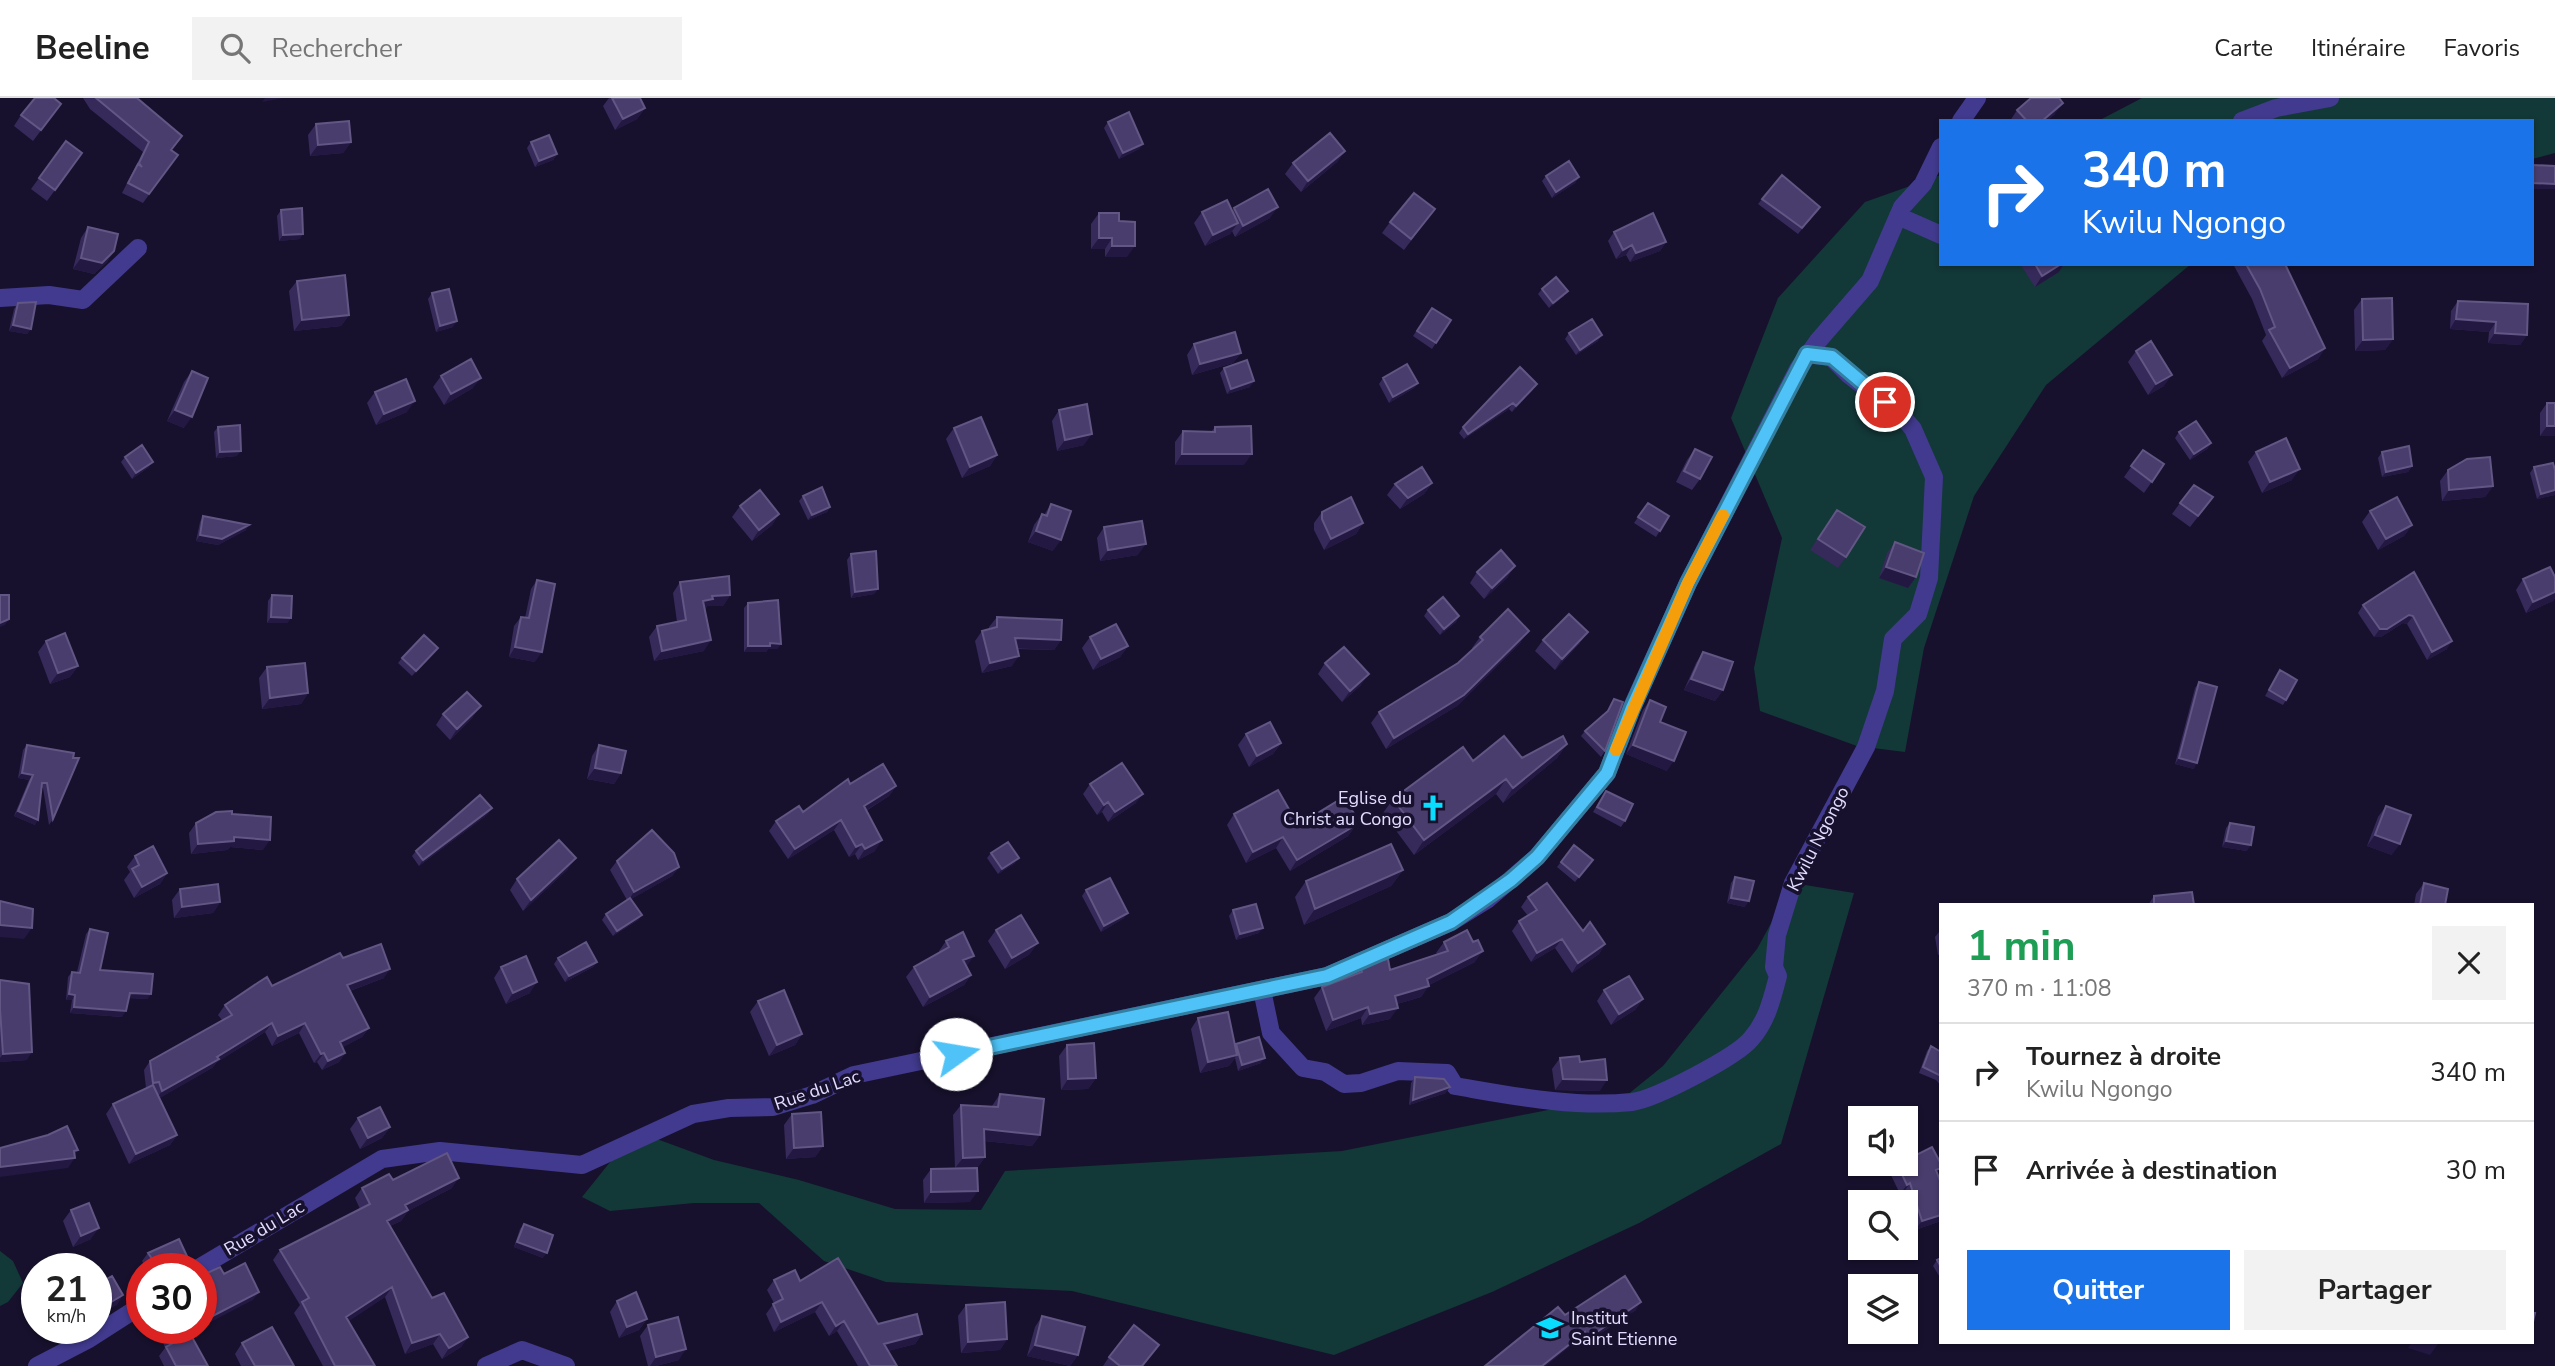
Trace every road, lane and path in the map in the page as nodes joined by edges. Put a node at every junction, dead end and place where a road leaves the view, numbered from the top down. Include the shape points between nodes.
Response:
1 (1977, 98) edge
2 (2330, 98) edge
3 (1962, 119) edge
4 (2247, 119) edge
5 (1939, 151) edge
6 (1898, 216) junction
7 (1939, 234) edge
8 (138, 248) dead end
9 (0, 298) edge
10 (1807, 354) junction
11 (1262, 990) junction
12 (217, 1257) edge
13 (126, 1315) edge
14 (37, 1366) edge
15 (486, 1366) edge
16 (566, 1366) edge

1 - 3 street
2 - 4 street via 2276,108
5 - 6 street, Rue du Lac via 1923,184
6 - 7 street
6 - 10 street, Rue du Lac via 1870,281
8 - 9 street via 83,300 49,295
10 - 11 street, Rue du Lac via 1688,583 1607,773 1585,802 1537,857 1451,922 1327,976
10 - 11 street, Kwilu Ngongo via 1832,357 1913,429 1934,477 1929,578 1918,614 1893,639 1885,691 1866,747 1793,883 1777,935 1774,967 1778,976 1767,1016 1749,1041 1704,1072 1635,1101 1555,1102 1455,1086 1447,1073 1427,1071 1398,1071 1344,1084 1325,1072 1303,1068 1271,1033
11 - 12 street, Rue du Lac via 854,1075 773,1107 692,1114 582,1165 440,1151 395,1155
13 - 14 street
15 - 16 street via 522,1350

